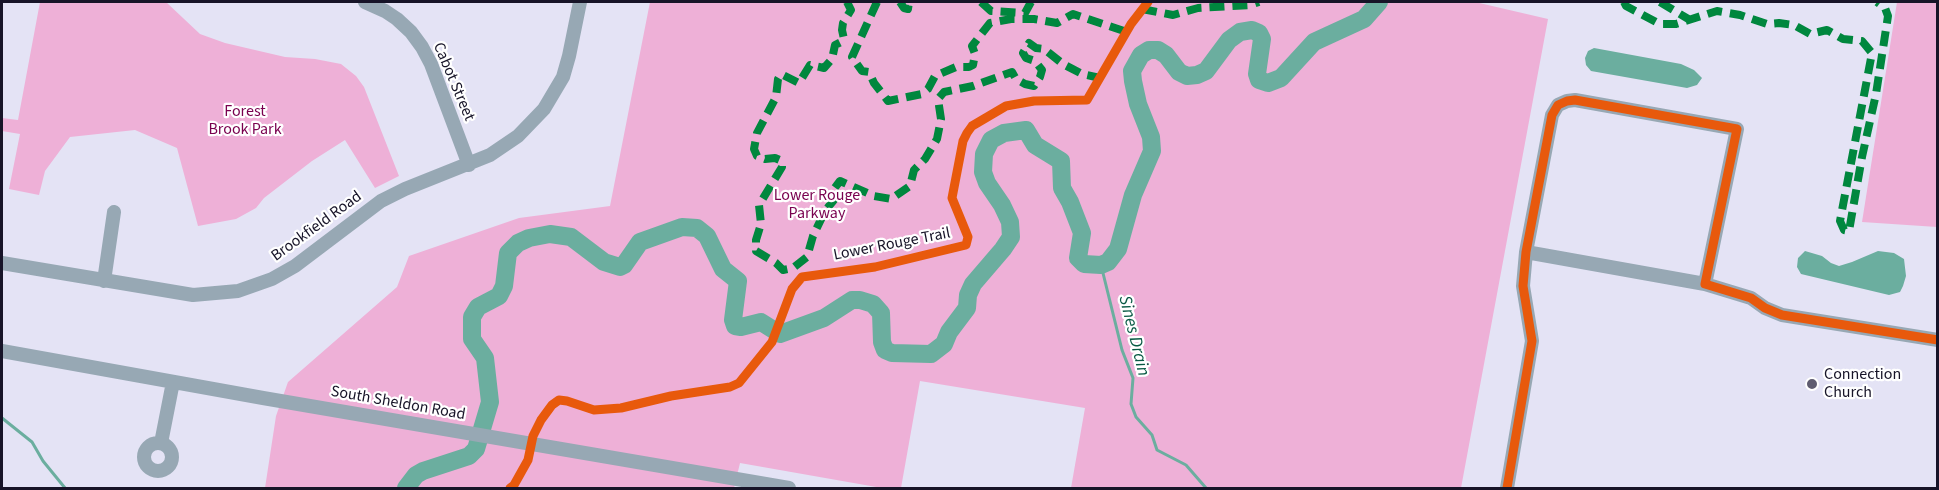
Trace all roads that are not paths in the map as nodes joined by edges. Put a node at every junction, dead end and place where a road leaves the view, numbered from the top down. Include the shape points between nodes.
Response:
1 (365, 2) edge
2 (580, 2) edge
3 (469, 165) junction
4 (114, 212) dead end
5 (1526, 252) junction
6 (2, 263) edge
7 (104, 281) junction
8 (1706, 284) junction
9 (1938, 340) edge
10 (2, 351) edge
11 (173, 382) junction
12 (161, 443) dead end
13 (789, 489) edge
14 (1507, 489) edge

1 - 3 street, Cabot Street via 385,10 422,47
2 - 3 street, Brookfield Road via 562,77 544,109 505,146
3 - 7 street, Brookfield Road via 381,201 295,266 251,287 193,295
4 - 7 street
5 - 8 street
5 - 8 street via 1552,116 1558,105 1575,100 1737,129
5 - 14 street via 1523,286 1532,341
6 - 7 street, Brookfield Road
8 - 9 street via 1752,298 1782,315
10 - 11 street, South Sheldon Road
11 - 12 street
11 - 13 street, South Sheldon Road

